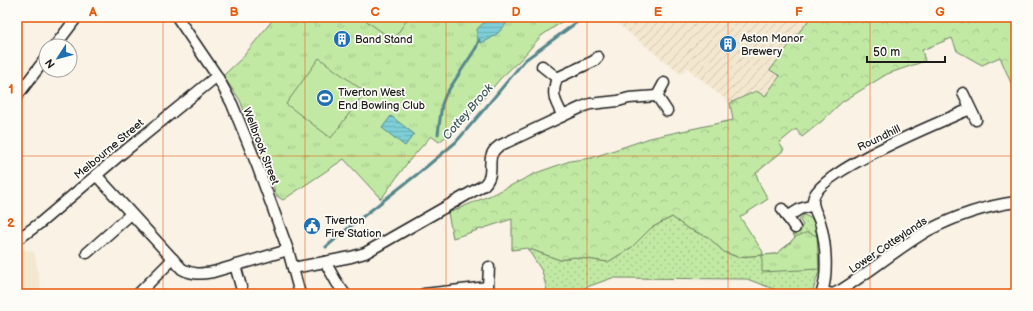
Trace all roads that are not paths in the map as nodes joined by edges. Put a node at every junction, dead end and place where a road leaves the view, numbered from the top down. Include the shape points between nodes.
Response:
1 (77, 17) edge
2 (177, 17) edge
3 (61, 38) edge
4 (598, 57) dead end
5 (542, 66) dead end
6 (38, 68) edge
7 (216, 76) junction
8 (557, 78) junction
9 (664, 83) dead end
10 (963, 93) dead end
11 (17, 96) edge
12 (658, 96) junction
13 (970, 108) junction
14 (667, 111) dead end
15 (563, 116) junction
16 (976, 120) dead end
17 (96, 175) junction
18 (1016, 202) edge
19 (814, 205) junction
20 (131, 214) junction
21 (795, 228) dead end
22 (17, 239) edge
23 (288, 250) junction
24 (87, 253) dead end
25 (174, 259) junction
26 (325, 262) junction
27 (235, 265) junction
28 (490, 267) dead end
29 (293, 268) junction
30 (488, 291) edge
31 (822, 293) edge
32 (138, 294) edge
33 (243, 294) edge
34 (300, 294) edge
35 (345, 294) edge
36 (424, 294) edge

1 - 3 street
2 - 7 street, Wellbrook Street
4 - 8 street
5 - 8 street
6 - 11 street
7 - 17 street, Melbourne Street
7 - 23 street, Wellbrook Street via 232,104 246,137
8 - 15 street via 553,89 554,96
9 - 12 street
10 - 13 street
12 - 14 street
12 - 15 street via 590,104
13 - 16 street
13 - 19 street, Roundhill via 844,169 820,188 813,200
15 - 26 street via 494,150 490,155 491,174 484,185 365,253
17 - 20 street
17 - 22 street, Melbourne Street
18 - 31 street, Lower Cotteylands via 976,210 951,219 915,239 841,290 833,294
19 - 21 street via 784,213
19 - 31 street via 822,226 826,274
20 - 24 street
20 - 25 street
23 - 27 street
23 - 29 street, Wellbrook Street
25 - 27 street via 182,269 196,274
25 - 32 street
26 - 29 street
26 - 35 street
27 - 33 street
28 - 30 street
29 - 34 street, Wellbrook Street
30 - 36 street

